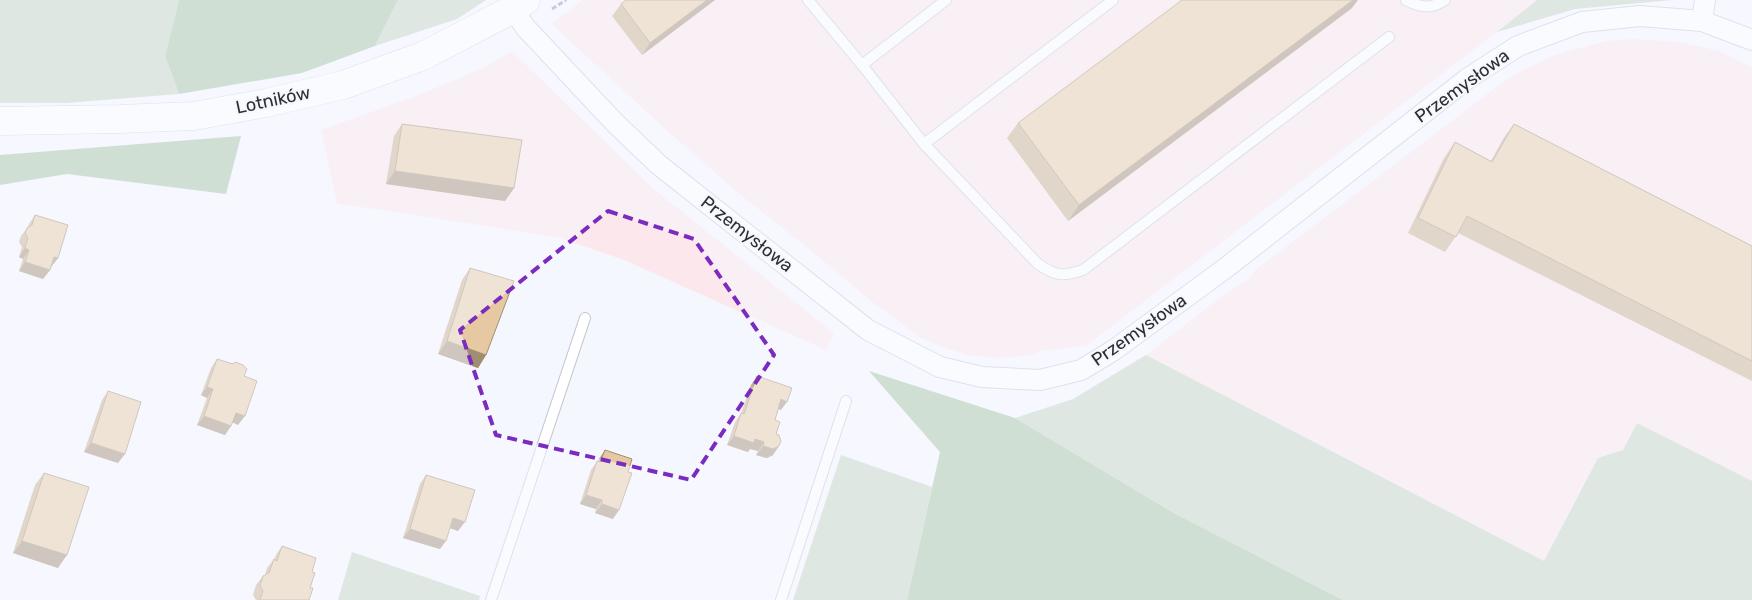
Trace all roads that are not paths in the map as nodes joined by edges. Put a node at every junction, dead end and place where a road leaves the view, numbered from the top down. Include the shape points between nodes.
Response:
1 (808, 0) edge
2 (946, 0) edge
3 (1113, 0) edge
4 (1406, 0) edge
5 (1445, 0) edge
6 (1706, 0) edge
7 (520, 4) edge
8 (1702, 21) junction
9 (1389, 37) dead end
10 (1752, 40) edge
11 (862, 65) junction
12 (0, 121) edge
13 (924, 144) junction
14 (585, 318) dead end
15 (846, 401) dead end
16 (492, 600) edge
17 (781, 600) edge

1 - 11 lane
2 - 11 lane
3 - 13 lane
4 - 5 lane via 1419,8
6 - 8 street
7 - 8 street, Przemysłowa via 525,27 659,165 868,330 940,367 982,377 1040,380 1081,370 1114,350 1227,267 1468,79 1518,46 1582,22 1640,16
7 - 12 street, Lotników via 423,56 344,84 266,103 194,116
8 - 10 street, Przemysłowa
9 - 13 lane via 1083,270 1066,275 1051,273 1038,264
11 - 13 lane
14 - 16 lane
15 - 17 lane

